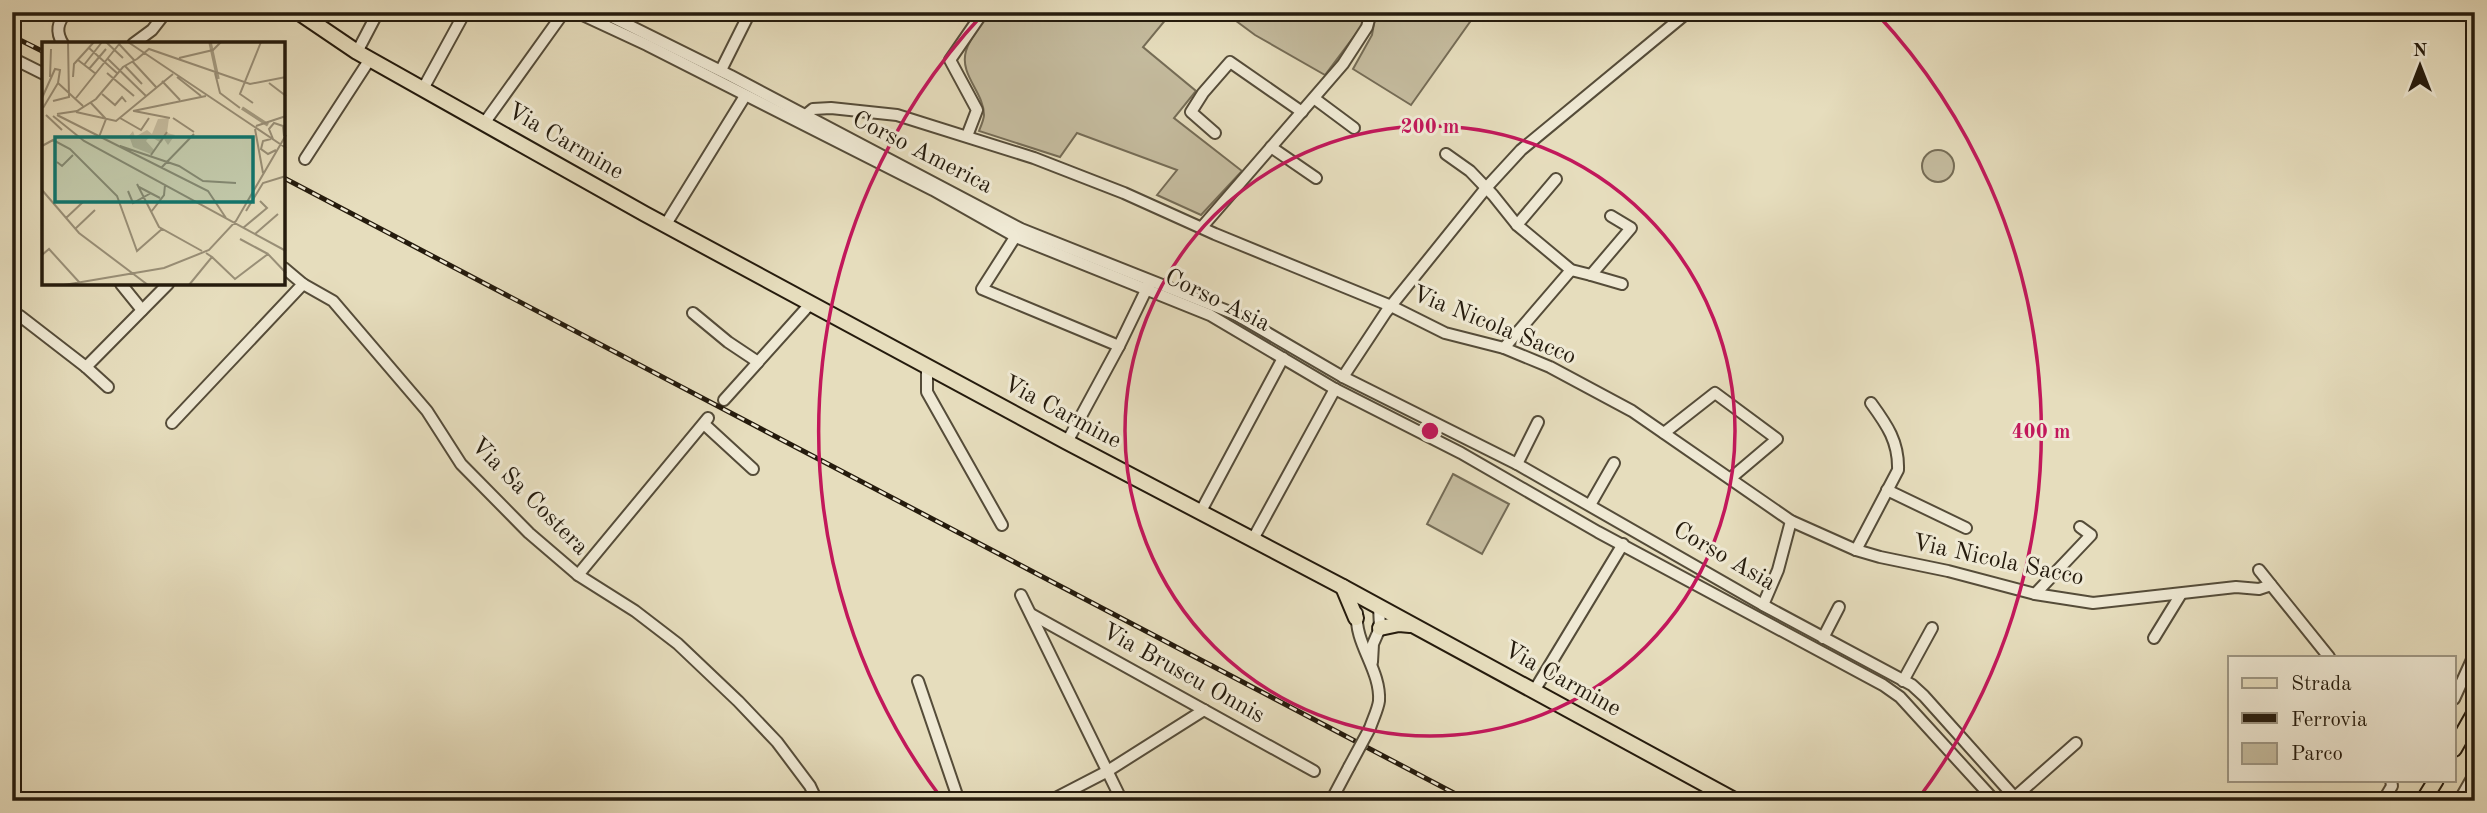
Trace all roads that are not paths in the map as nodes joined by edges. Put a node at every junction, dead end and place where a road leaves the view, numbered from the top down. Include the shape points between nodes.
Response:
1 (66, 12) edge
2 (166, 12) edge
3 (298, 12) edge
4 (378, 12) edge
5 (466, 12) edge
6 (564, 12) edge
7 (576, 12) edge
8 (602, 12) edge
9 (750, 12) edge
10 (983, 12) edge
11 (1371, 12) edge
12 (1688, 12) edge
13 (62, 42) edge
14 (135, 42) edge
15 (364, 55) junction
16 (12, 58) edge
17 (721, 71) junction
18 (42, 73) edge
19 (424, 88) junction
20 (745, 96) junction
21 (1315, 99) junction
22 (1302, 112) junction
23 (802, 119) junction
24 (485, 122) junction
25 (1354, 128) dead end
26 (1216, 133) dead end
27 (967, 136) junction
28 (1272, 147) junction
29 (1446, 154) dead end
30 (305, 159) dead end
31 (1316, 178) dead end
32 (1556, 180) dead end
33 (1486, 188) junction
34 (1611, 216) dead end
35 (666, 224) junction
36 (1517, 225) junction
37 (1202, 228) junction
38 (1018, 233) junction
39 (285, 269) edge
40 (1571, 270) junction
41 (1591, 275) junction
42 (303, 284) junction
43 (1622, 284) dead end
44 (122, 285) edge
45 (167, 285) edge
46 (1148, 286) junction
47 (811, 303) junction
48 (1391, 306) junction
49 (142, 310) junction
50 (693, 313) dead end
51 (20, 316) dead end
52 (1119, 346) junction
53 (1504, 348) junction
54 (1283, 358) junction
55 (758, 362) junction
56 (927, 366) junction
57 (86, 367) junction
58 (1343, 377) junction
59 (108, 387) dead end
60 (1335, 389) junction
61 (724, 400) dead end
62 (1871, 403) dead end
63 (1538, 422) dead end
64 (172, 423) dead end
65 (1664, 433) junction
66 (1067, 442) junction
67 (1614, 463) dead end
68 (1517, 464) junction
69 (753, 469) dead end
70 (1731, 478) junction
71 (1887, 490) junction
72 (1590, 505) junction
73 (1201, 511) junction
74 (1791, 520) junction
75 (1002, 525) dead end
76 (2080, 527) dead end
77 (1966, 528) dead end
78 (1253, 539) junction
79 (1623, 544) junction
80 (1856, 550) junction
81 (2259, 570) dead end
82 (578, 575) junction
83 (2270, 585) junction
84 (1343, 587) junction
85 (2035, 594) junction
86 (2181, 594) junction
87 (1021, 595) dead end
88 (1364, 599) junction
89 (1763, 605) junction
90 (1378, 606) junction
91 (1839, 607) dead end
92 (1031, 614) junction
93 (1356, 618) junction
94 (1415, 626) junction
95 (1380, 628) junction
96 (1932, 628) dead end
97 (1823, 638) junction
98 (2154, 638) dead end
99 (2475, 653) edge
100 (2328, 656) edge
101 (1372, 668) junction
102 (918, 681) dead end
103 (1903, 681) junction
104 (1534, 691) junction
105 (2456, 695) edge
106 (1204, 710) junction
107 (2475, 712) edge
108 (1961, 740) junction
109 (2076, 743) dead end
110 (2456, 745) edge
111 (1948, 750) junction
112 (1314, 771) dead end
113 (1106, 772) junction
114 (2475, 773) edge
115 (2393, 782) edge
116 (2435, 782) edge
117 (2016, 799) edge
118 (817, 801) edge
119 (959, 801) edge
120 (1050, 801) edge
121 (1122, 801) edge
122 (1331, 801) edge
123 (1736, 801) edge
124 (1995, 801) edge
125 (2383, 801) edge
126 (2423, 801) edge
127 (2459, 801) edge

1 - 13 street via 58,23
2 - 14 street
3 - 15 main road, Via Carmine
4 - 15 street
5 - 19 street
6 - 24 street
7 - 20 street, Corso America
8 - 17 street, Corso America
9 - 17 street
10 - 27 street via 950,60 976,110
11 - 21 street via 1367,27
12 - 33 street via 1521,150
15 - 19 main road, Via Carmine
15 - 30 street
16 - 18 street
17 - 23 street, Corso America
19 - 24 main road, Via Carmine
20 - 23 street, Corso America
20 - 35 street
21 - 22 street
21 - 25 street
22 - 26 street via 1230,62 1191,111
22 - 28 street
23 - 27 street, Via Nicola Sacco via 813,109 831,108 897,115
23 - 38 street, Corso America
24 - 35 main road, Via Carmine
27 - 37 street, Via Nicola Sacco via 1124,193
28 - 31 street
28 - 37 street
29 - 33 street
32 - 36 street
33 - 36 street
33 - 48 street
34 - 41 street via 1631,228
35 - 47 main road, Via Carmine
36 - 40 street
37 - 48 street, Via Nicola Sacco
38 - 46 street, Corso America
38 - 52 street via 982,289
39 - 42 street, Via Sa Costera
40 - 41 street
40 - 53 street
41 - 43 street
42 - 64 street
42 - 82 street, Via Sa Costera via 333,301 427,411 461,464
44 - 49 street
45 - 49 street
46 - 52 street
46 - 54 street, Corso Asia via 1210,315
46 - 58 street, Corso Asia via 1235,314
47 - 55 street
47 - 56 main road, Via Carmine
48 - 53 street, Via Nicola Sacco via 1445,333
48 - 58 street
49 - 57 street
50 - 55 street
51 - 57 street
52 - 66 street
53 - 65 street, Via Nicola Sacco via 1550,367
54 - 60 street, Corso Asia
54 - 73 street
55 - 61 street
56 - 66 main road, Via Carmine
56 - 75 street via 927,392
57 - 59 street
58 - 68 street, Corso Asia
60 - 78 street
60 - 79 street, Corso Asia
62 - 71 street via 1897,448 1898,470
63 - 68 street
65 - 70 street, Via Nicola Sacco
65 - 70 street via 1715,393 1777,439
66 - 73 main road, Via Carmine
67 - 72 street
68 - 72 street, Corso Asia
69 - 82 street via 706,421
70 - 74 street, Via Nicola Sacco
71 - 77 street
71 - 80 street
72 - 89 street, Corso Asia
73 - 78 main road, Via Carmine
74 - 80 street, Via Nicola Sacco
74 - 89 street
76 - 85 street via 2091,536
78 - 84 main road, Via Carmine
79 - 104 street
79 - 111 street, Corso Asia via 1883,685 1900,697
80 - 85 street, Via Nicola Sacco
81 - 83 street
82 - 118 street, Via Sa Costera via 678,644 777,742
83 - 86 street, Via Nicola Sacco
83 - 100 street
84 - 88 main road, Via Carmine
84 - 93 main road
85 - 86 street, Via Nicola Sacco via 2093,603
86 - 98 street
87 - 92 street
88 - 90 main road, Via Carmine
88 - 93 street
89 - 97 street, Corso Asia
90 - 94 main road, Via Carmine
90 - 95 street
91 - 97 street
92 - 106 street, Via Bruscu Onnis
92 - 113 street
93 - 101 street
94 - 95 main road
94 - 104 main road, Via Carmine
95 - 101 street via 1373,644
96 - 103 street
97 - 103 street, Corso Asia
99 - 105 street
101 - 122 street, bridge via 1379,701 1370,728
102 - 119 street
103 - 108 street, Corso Asia via 1924,696
104 - 123 main road, Via Carmine
106 - 112 street, Via Bruscu Onnis
106 - 113 street
107 - 110 main road
108 - 111 street
108 - 117 street, Corso Asia
109 - 117 street
111 - 124 street, Corso Asia
113 - 120 street
113 - 121 street
114 - 127 street
115 - 125 street
116 - 126 main road

